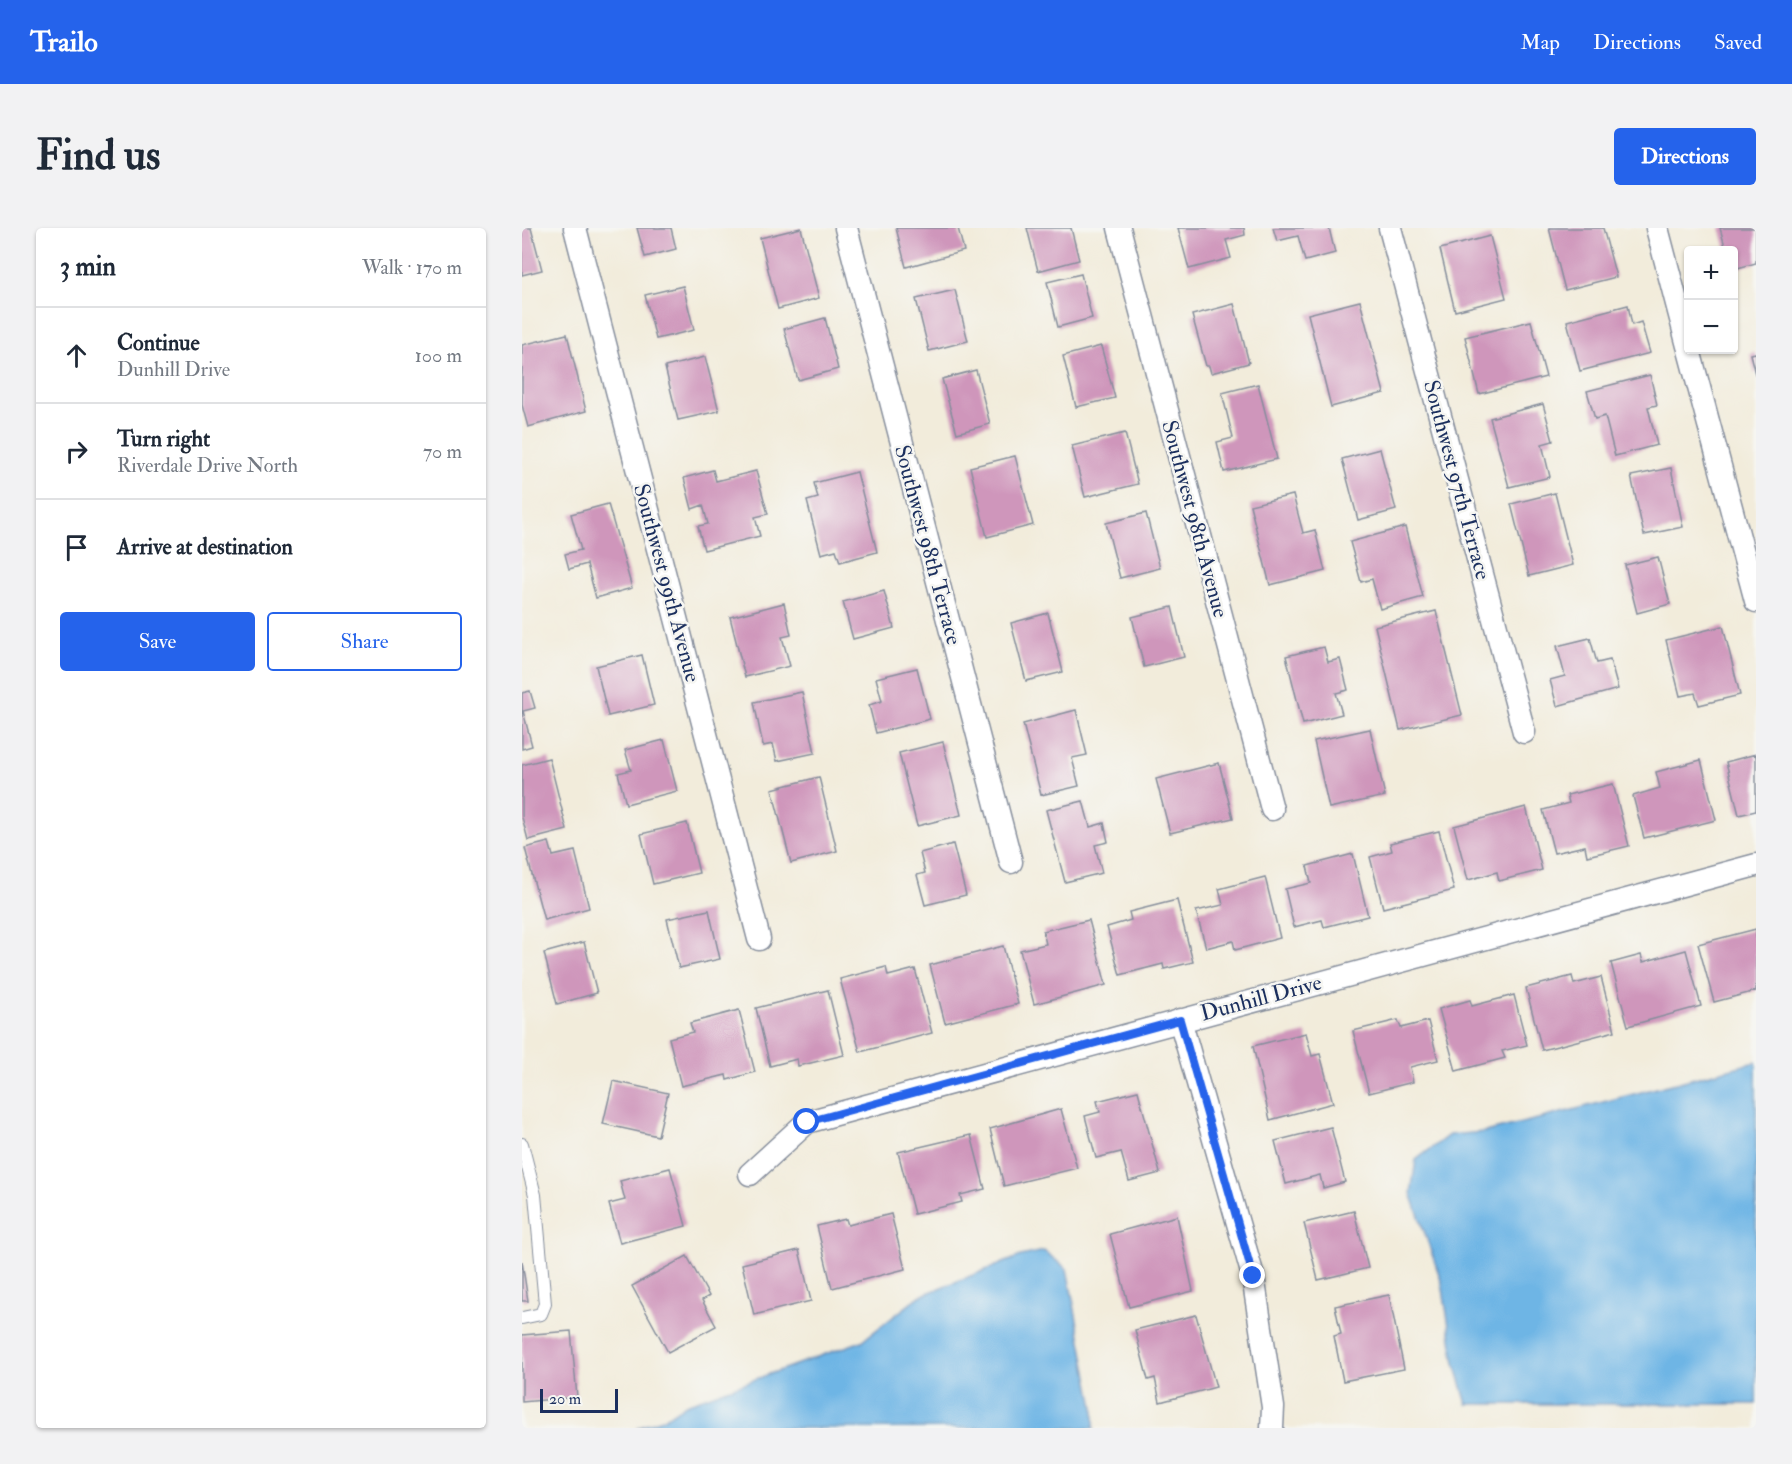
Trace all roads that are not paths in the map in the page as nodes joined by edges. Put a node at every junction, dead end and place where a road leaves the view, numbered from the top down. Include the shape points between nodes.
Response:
1 (575, 228) edge
2 (846, 228) edge
3 (1119, 228) edge
4 (1390, 228) edge
5 (1657, 228) edge
6 (1684, 329) edge
7 (1691, 354) edge
8 (1756, 602) edge
9 (1524, 732) dead end
10 (1272, 809) dead end
11 (1011, 862) dead end
12 (1756, 865) edge
13 (759, 939) dead end
14 (1180, 1020) junction
15 (522, 1144) edge
16 (750, 1174) dead end
17 (522, 1318) edge
18 (1272, 1428) edge

1 - 13 street, Southwest 99th Avenue
2 - 11 street, Southwest 98th Terrace
3 - 10 street, Southwest 98th Avenue
4 - 9 street, Southwest 97th Terrace
5 - 6 street
7 - 8 street
12 - 14 street, Dunhill Drive
14 - 16 street, Dunhill Drive via 807,1122
14 - 18 street via 1253,1276 1274,1407
15 - 17 lane via 535,1195 545,1304 541,1314

